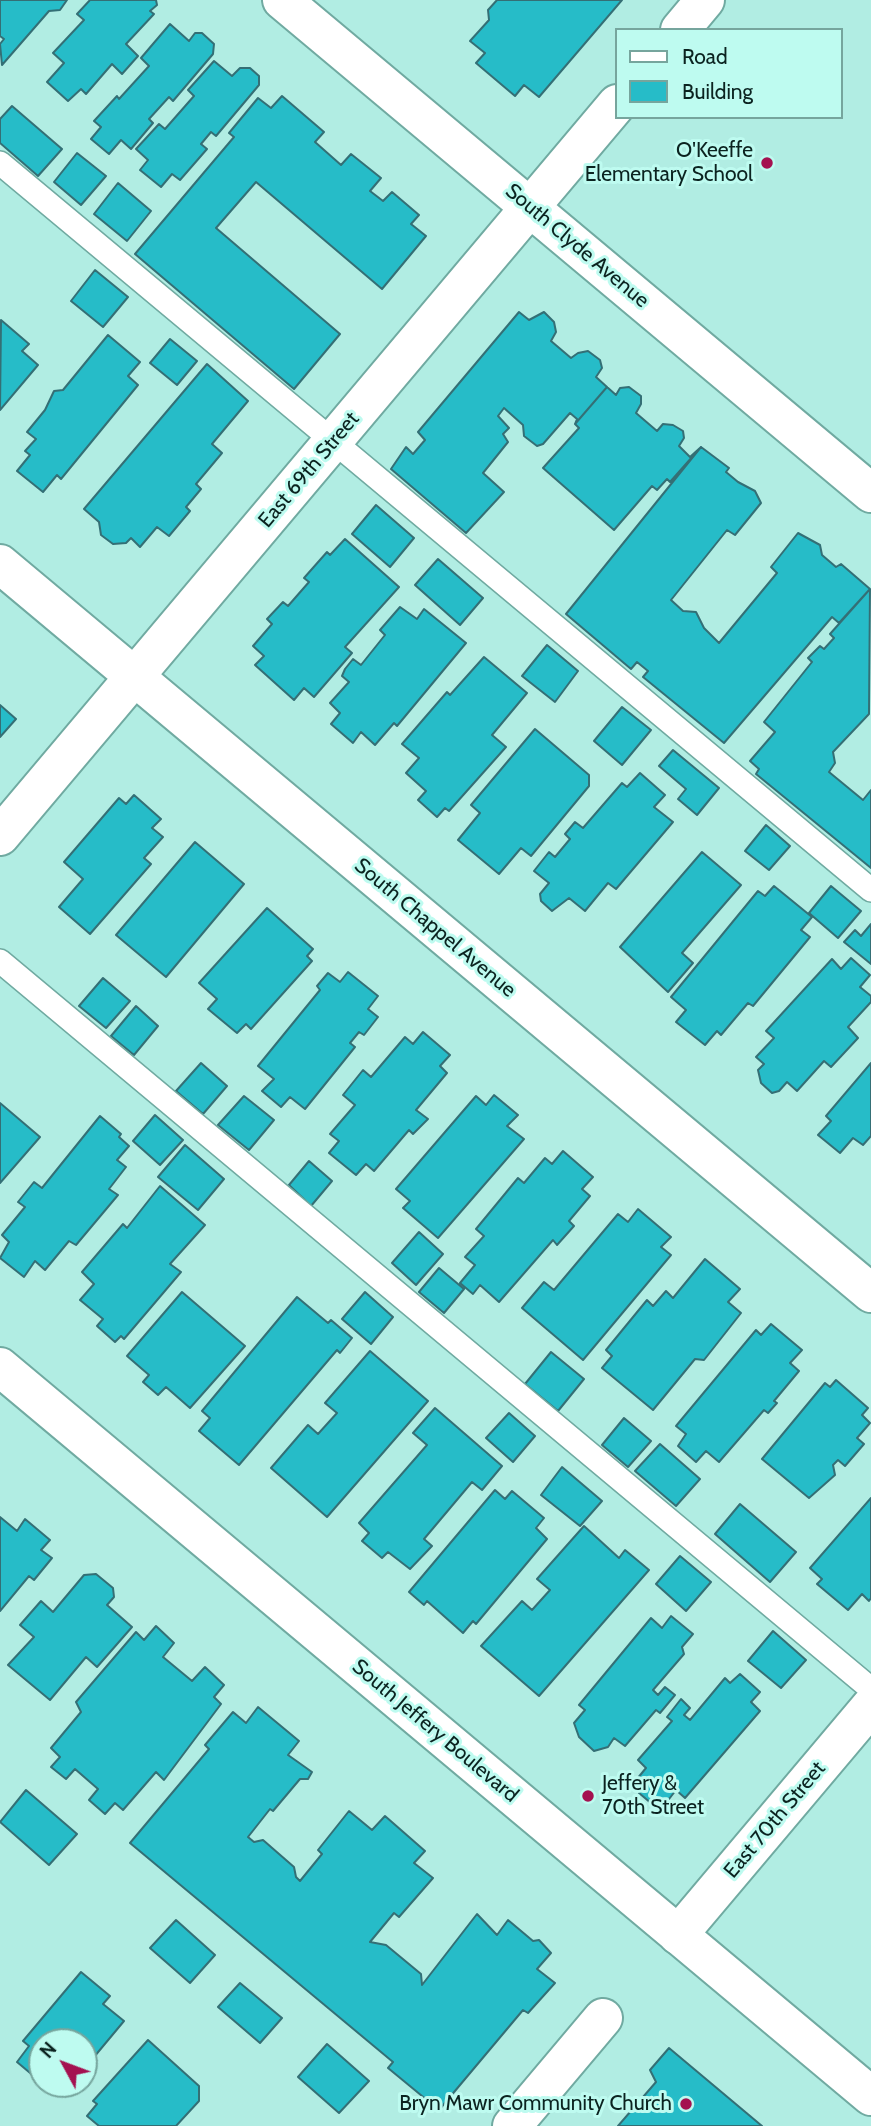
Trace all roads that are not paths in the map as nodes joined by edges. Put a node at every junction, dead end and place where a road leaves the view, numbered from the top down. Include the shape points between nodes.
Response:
1 (282, 0) edge
2 (705, 0) edge
3 (682, 28) edge
4 (616, 105) edge
5 (0, 163) edge
6 (530, 207) junction
7 (333, 441) junction
8 (871, 493) edge
9 (0, 564) edge
10 (134, 676) junction
11 (0, 836) edge
12 (871, 890) edge
13 (0, 961) edge
14 (871, 1293) edge
15 (0, 1367) edge
16 (871, 1689) edge
17 (871, 1706) edge
18 (678, 1935) junction
19 (603, 2018) dead end
20 (871, 2096) edge
21 (512, 2126) edge

1 - 6 street, South Clyde Avenue
2 - 3 street
4 - 6 street, East 69th Street
5 - 7 lane
6 - 7 street, East 69th Street
6 - 8 street, South Clyde Avenue
7 - 10 street, East 69th Street
7 - 12 lane
9 - 10 street, South Chappel Avenue
10 - 11 street, East 69th Street
10 - 14 street, South Chappel Avenue
13 - 16 lane
15 - 18 street, South Jeffery Boulevard
17 - 18 street, East 70th Street
18 - 20 street, South Jeffery Boulevard
19 - 21 street

